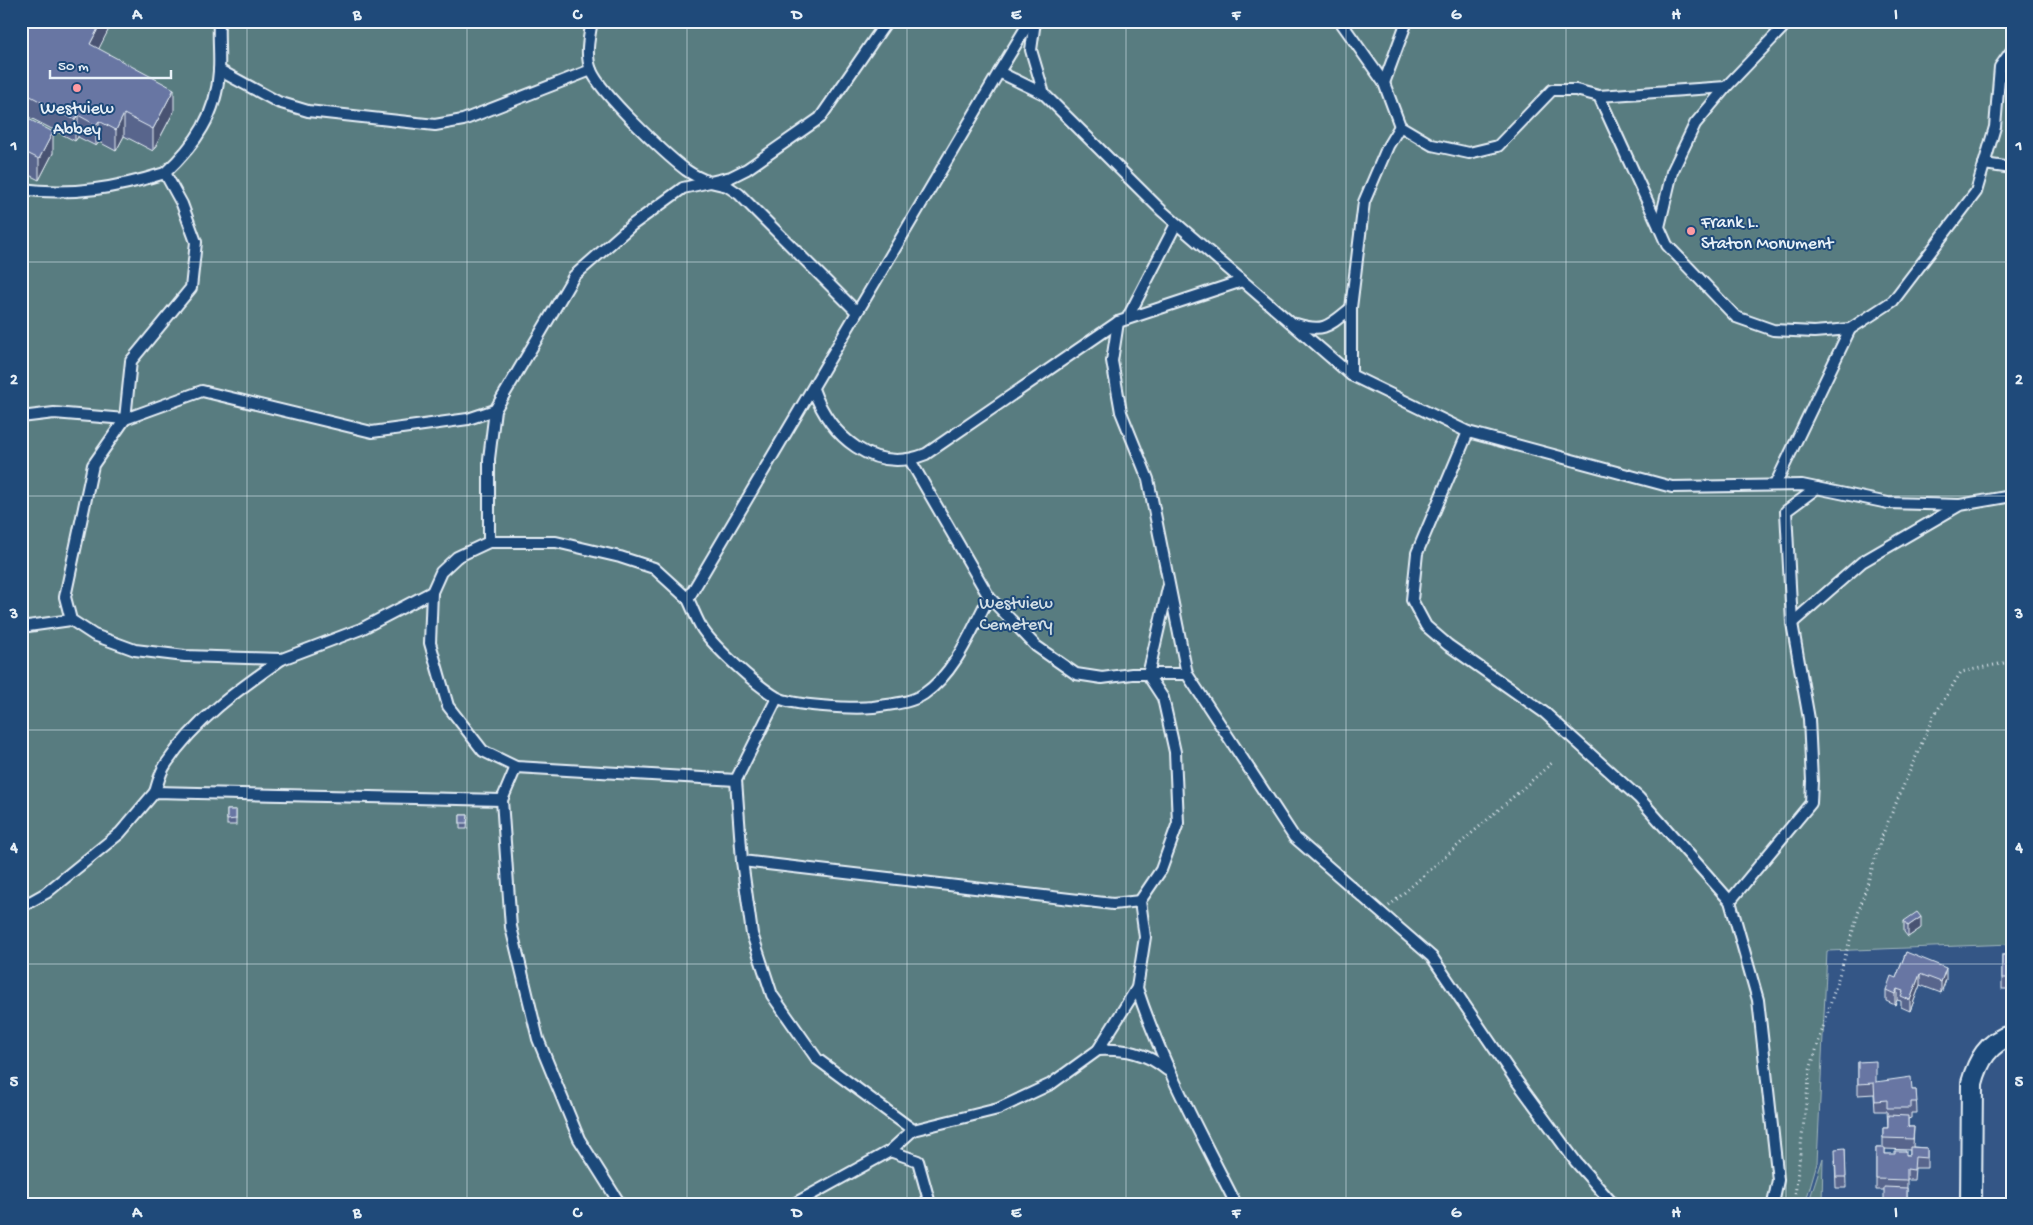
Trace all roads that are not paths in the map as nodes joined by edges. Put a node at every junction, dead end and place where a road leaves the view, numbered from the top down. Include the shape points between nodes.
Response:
1 (219, 21) edge
2 (592, 21) edge
3 (887, 21) edge
4 (1030, 21) edge
5 (1035, 21) edge
6 (1340, 21) edge
7 (1407, 21) edge
8 (1789, 21) edge
9 (2012, 50) edge
10 (219, 70) junction
11 (591, 70) junction
12 (999, 72) junction
13 (1384, 83) junction
14 (1726, 87) junction
15 (1044, 94) junction
16 (1599, 96) junction
17 (1400, 126) junction
18 (1984, 164) junction
19 (2012, 168) edge
20 (164, 173) junction
21 (710, 182) junction
22 (21, 188) edge
23 (1176, 224) junction
24 (1659, 226) junction
25 (1242, 281) junction
26 (1351, 308) junction
27 (856, 311) junction
28 (1122, 321) junction
29 (1290, 322) junction
30 (1850, 329) junction
31 (1351, 374) junction
32 (813, 388) junction
33 (495, 410) junction
34 (21, 417) edge
35 (125, 419) junction
36 (1468, 432) junction
37 (910, 460) junction
38 (1775, 485) junction
39 (1817, 488) junction
40 (2012, 496) edge
41 (1960, 505) junction
42 (489, 542) junction
43 (1169, 583) junction
44 (432, 592) junction
45 (989, 597) junction
46 (688, 599) junction
47 (70, 620) junction
48 (1792, 623) junction
49 (21, 627) edge
50 (282, 659) junction
51 (1187, 674) junction
52 (1148, 675) junction
53 (777, 698) junction
54 (516, 767) junction
55 (736, 780) junction
56 (155, 792) junction
57 (502, 800) junction
58 (742, 861) junction
59 (1140, 901) junction
60 (1730, 901) junction
61 (21, 907) edge
62 (1137, 988) junction
63 (2012, 1035) edge
64 (1098, 1050) junction
65 (1169, 1071) junction
66 (913, 1130) junction
67 (890, 1152) junction
68 (620, 1204) edge
69 (794, 1204) edge
70 (930, 1204) edge
71 (1236, 1204) edge
72 (1613, 1204) edge
73 (1773, 1204) edge
74 (1971, 1204) edge

1 - 10 lane
2 - 11 lane via 587,51
3 - 21 lane via 820,118 747,169
4 - 12 lane
5 - 15 lane via 1031,50
6 - 13 lane
7 - 13 lane
8 - 14 lane
9 - 18 lane via 2000,67 1995,127
10 - 11 lane via 278,102 308,111 435,125 463,120
10 - 20 lane via 216,95 198,137
11 - 21 lane via 640,127 685,169
12 - 15 lane
12 - 27 lane
13 - 17 lane
14 - 16 lane
14 - 24 lane via 1695,124 1672,172
15 - 23 lane
16 - 17 lane via 1576,90 1552,90 1498,146 1469,153 1432,145
16 - 24 lane
17 - 26 lane via 1364,202
18 - 19 lane
18 - 30 lane via 1976,192 1893,301
20 - 22 lane via 96,190 66,192
20 - 35 lane via 182,204 196,242 191,288 131,361
21 - 27 lane via 727,186 739,194
21 - 33 lane via 683,188 664,201 574,276
23 - 25 lane
23 - 28 lane
24 - 30 lane via 1667,245 1736,317 1773,330 1814,332
25 - 28 lane
25 - 29 lane
26 - 29 lane via 1332,324 1314,330
26 - 31 lane
27 - 32 lane
28 - 37 lane via 926,454
28 - 43 lane via 1112,361 1122,412 1148,479
29 - 31 lane
30 - 38 lane
31 - 36 lane
32 - 37 lane via 819,406 851,445 868,455
32 - 46 lane
33 - 35 lane via 468,419 372,432 202,391
33 - 42 lane via 489,459
34 - 35 lane via 54,413
35 - 47 lane via 93,465 65,597
36 - 38 lane via 1672,487
36 - 60 lane via 1417,553 1412,600 1426,626 1544,712 1596,759 1639,798
37 - 45 lane
38 - 39 lane
39 - 41 lane via 1888,503
39 - 48 lane via 1786,511
40 - 41 lane
41 - 48 lane via 1862,562
42 - 44 lane via 457,557 441,572
42 - 46 lane via 556,542 620,557 654,568
43 - 51 lane
43 - 52 lane
44 - 50 lane via 361,629
44 - 54 lane via 430,643 448,706 483,751
45 - 52 lane via 1036,646 1076,674 1102,678
45 - 53 lane via 960,652 938,683 923,694 906,702 860,708
46 - 53 lane via 703,630 738,667
47 - 49 lane
47 - 50 lane via 94,635 135,650 185,656
48 - 60 lane via 1809,720 1811,802
50 - 56 lane via 194,729 165,765
51 - 52 lane
51 - 72 lane via 1294,837 1432,957 1576,1162
52 - 59 lane via 1164,698 1175,752 1178,823 1161,870
53 - 55 lane
54 - 55 lane
54 - 57 lane
55 - 58 lane
56 - 57 lane
56 - 61 lane via 120,833 46,893
57 - 68 lane via 511,927 538,1039 579,1139
58 - 59 lane via 1113,904
58 - 66 lane via 752,934 772,995 817,1059
59 - 62 lane via 1145,937
60 - 73 lane via 1758,1000 1778,1180
62 - 64 lane
62 - 65 lane via 1152,1035
63 - 74 street via 1984,1053 1972,1083
64 - 65 lane via 1120,1049 1142,1054
64 - 66 lane via 1052,1084 998,1109
65 - 71 lane
66 - 67 lane
67 - 69 lane
67 - 70 lane via 918,1161

